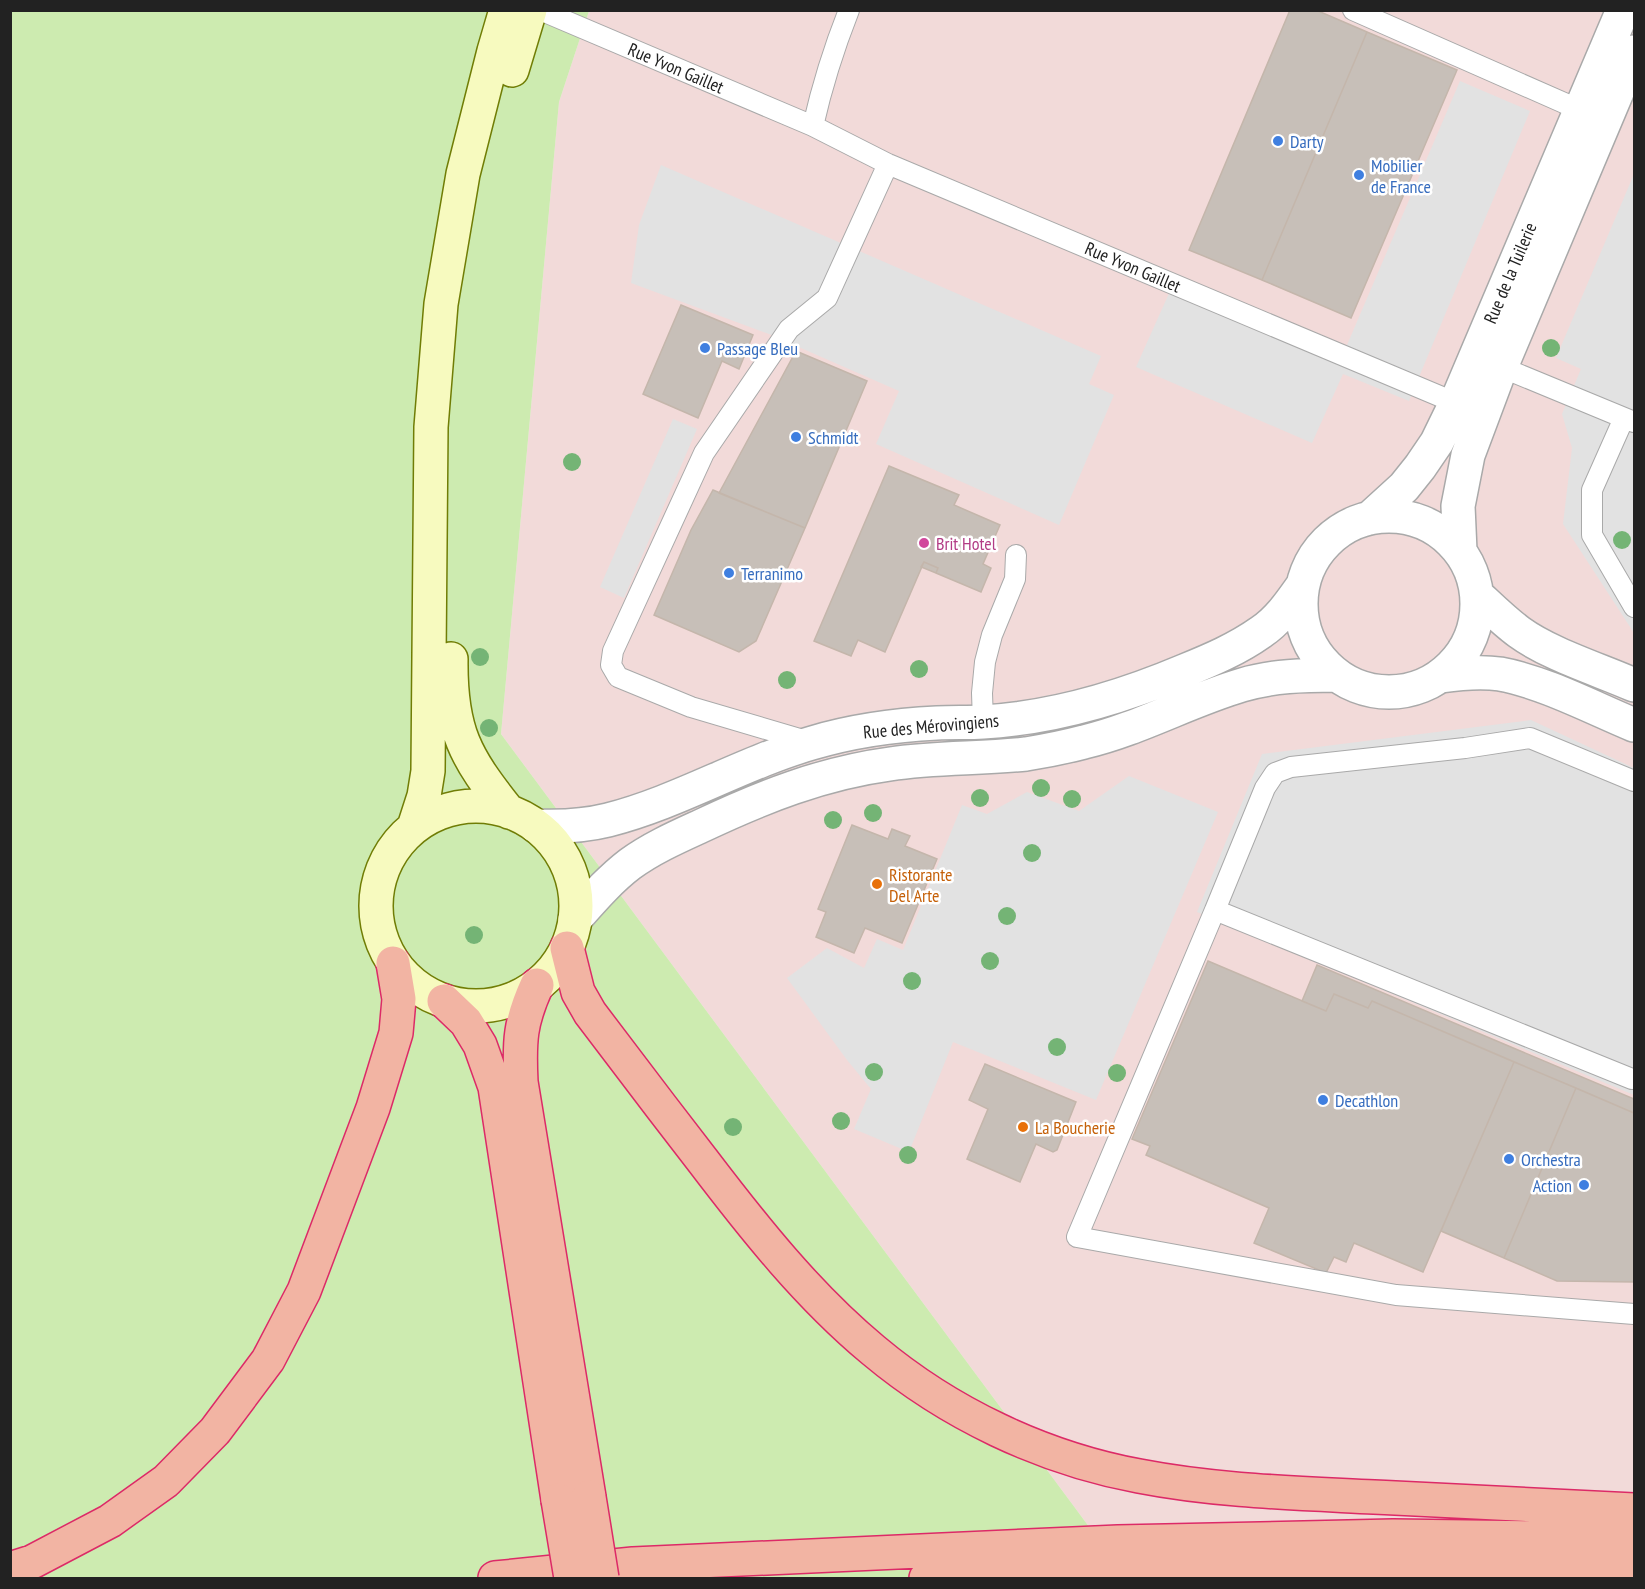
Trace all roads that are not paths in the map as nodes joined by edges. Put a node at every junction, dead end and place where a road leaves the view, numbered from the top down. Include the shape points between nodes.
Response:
1 (506, 10) edge
2 (531, 10) edge
3 (540, 10) edge
4 (849, 10) edge
5 (1353, 10) edge
6 (1623, 10) edge
7 (1635, 52) edge
8 (1580, 110) junction
9 (813, 126) junction
10 (888, 164) junction
11 (1501, 367) junction
12 (1456, 403) junction
13 (1629, 420) edge
14 (1370, 518) junction
15 (1460, 551) junction
16 (1016, 555) dead end
17 (1303, 585) junction
18 (1477, 595) junction
19 (1635, 607) edge
20 (1336, 675) junction
21 (1441, 676) junction
22 (1635, 685) edge
23 (983, 722) junction
24 (1635, 725) edge
25 (812, 743) junction
26 (1635, 781) edge
27 (522, 819) junction
28 (414, 827) junction
29 (1215, 910) junction
30 (571, 933) junction
31 (393, 963) junction
32 (537, 985) junction
33 (444, 1001) junction
34 (1632, 1078) dead end
35 (1635, 1314) edge
36 (574, 1498) junction
37 (1635, 1510) edge
38 (1635, 1539) edge
39 (1635, 1563) edge
40 (10, 1569) edge
41 (1106, 1574) edge
42 (495, 1578) edge
43 (571, 1578) edge
44 (602, 1578) edge
45 (926, 1578) edge

1 - 28 main road via 463,174 441,304 431,427 428,771
2 - 27 main road via 484,179 464,307 454,426 450,692 466,752 482,778
3 - 9 lane, Rue Yvon Gaillet
4 - 9 lane
5 - 8 lane
6 - 8 street, Rue de la Tuilerie
7 - 11 street, Rue de la Tuilerie
8 - 12 street, Rue de la Tuilerie
9 - 10 lane, Rue Yvon Gaillet
10 - 12 lane, Rue Yvon Gaillet
10 - 25 lane via 826,298 789,329 704,453 613,651 611,665 618,677 691,707
11 - 13 lane
11 - 15 street, Rue de la Tuilerie via 1462,481 1458,506
12 - 14 street, Rue de la Tuilerie via 1420,467
13 - 19 lane via 1592,490 1592,535
14 - 15 street via 1395,516 1420,521
14 - 17 street via 1327,541 1312,561
15 - 18 street via 1472,572
16 - 23 lane via 1015,579 985,662
17 - 20 street via 1303,625 1321,661
17 - 23 street, Rue des Mérovingiens via 1263,631 1228,653 1075,710
18 - 21 street via 1470,640 1458,660
18 - 22 street via 1521,634
20 - 21 street via 1361,688 1388,693 1416,688
20 - 30 street, Rue des Mérovingiens via 1299,675 1242,685 1152,721 1063,747 1026,754 892,764 805,782 655,847 605,886
21 - 24 street via 1470,672 1500,674 1531,682
23 - 25 street, Rue des Mérovingiens via 870,729
25 - 27 street, Rue des Mérovingiens via 608,820 567,827
26 - 29 lane via 1530,738 1291,767 1275,773 1265,788
27 - 28 main road via 485,807 460,808 436,814
27 - 30 main road via 554,844 568,867 575,892
28 - 31 main road via 393,849 378,886 375,906 379,936
29 - 34 lane
29 - 35 lane via 1077,1238 1395,1295
30 - 32 main road via 554,968
30 - 37 highway via 578,992 590,1013 772,1248 872,1350 922,1388 972,1416 1023,1442 1073,1460 1150,1478 1309,1493
31 - 33 main road via 424,993
31 - 40 highway via 399,999 396,1033 373,1108 304,1292 268,1360 214,1431 166,1481 110,1521 32,1562
32 - 33 main road via 509,1001 477,1007
32 - 36 highway via 526,1010 519,1045 520,1082
33 - 36 highway via 466,1022 480,1044 495,1087
36 - 43 highway, bridge
36 - 44 highway, bridge
38 - 42 highway via 1393,1536 1118,1542 633,1564
39 - 41 highway via 1538,1562
41 - 45 highway

